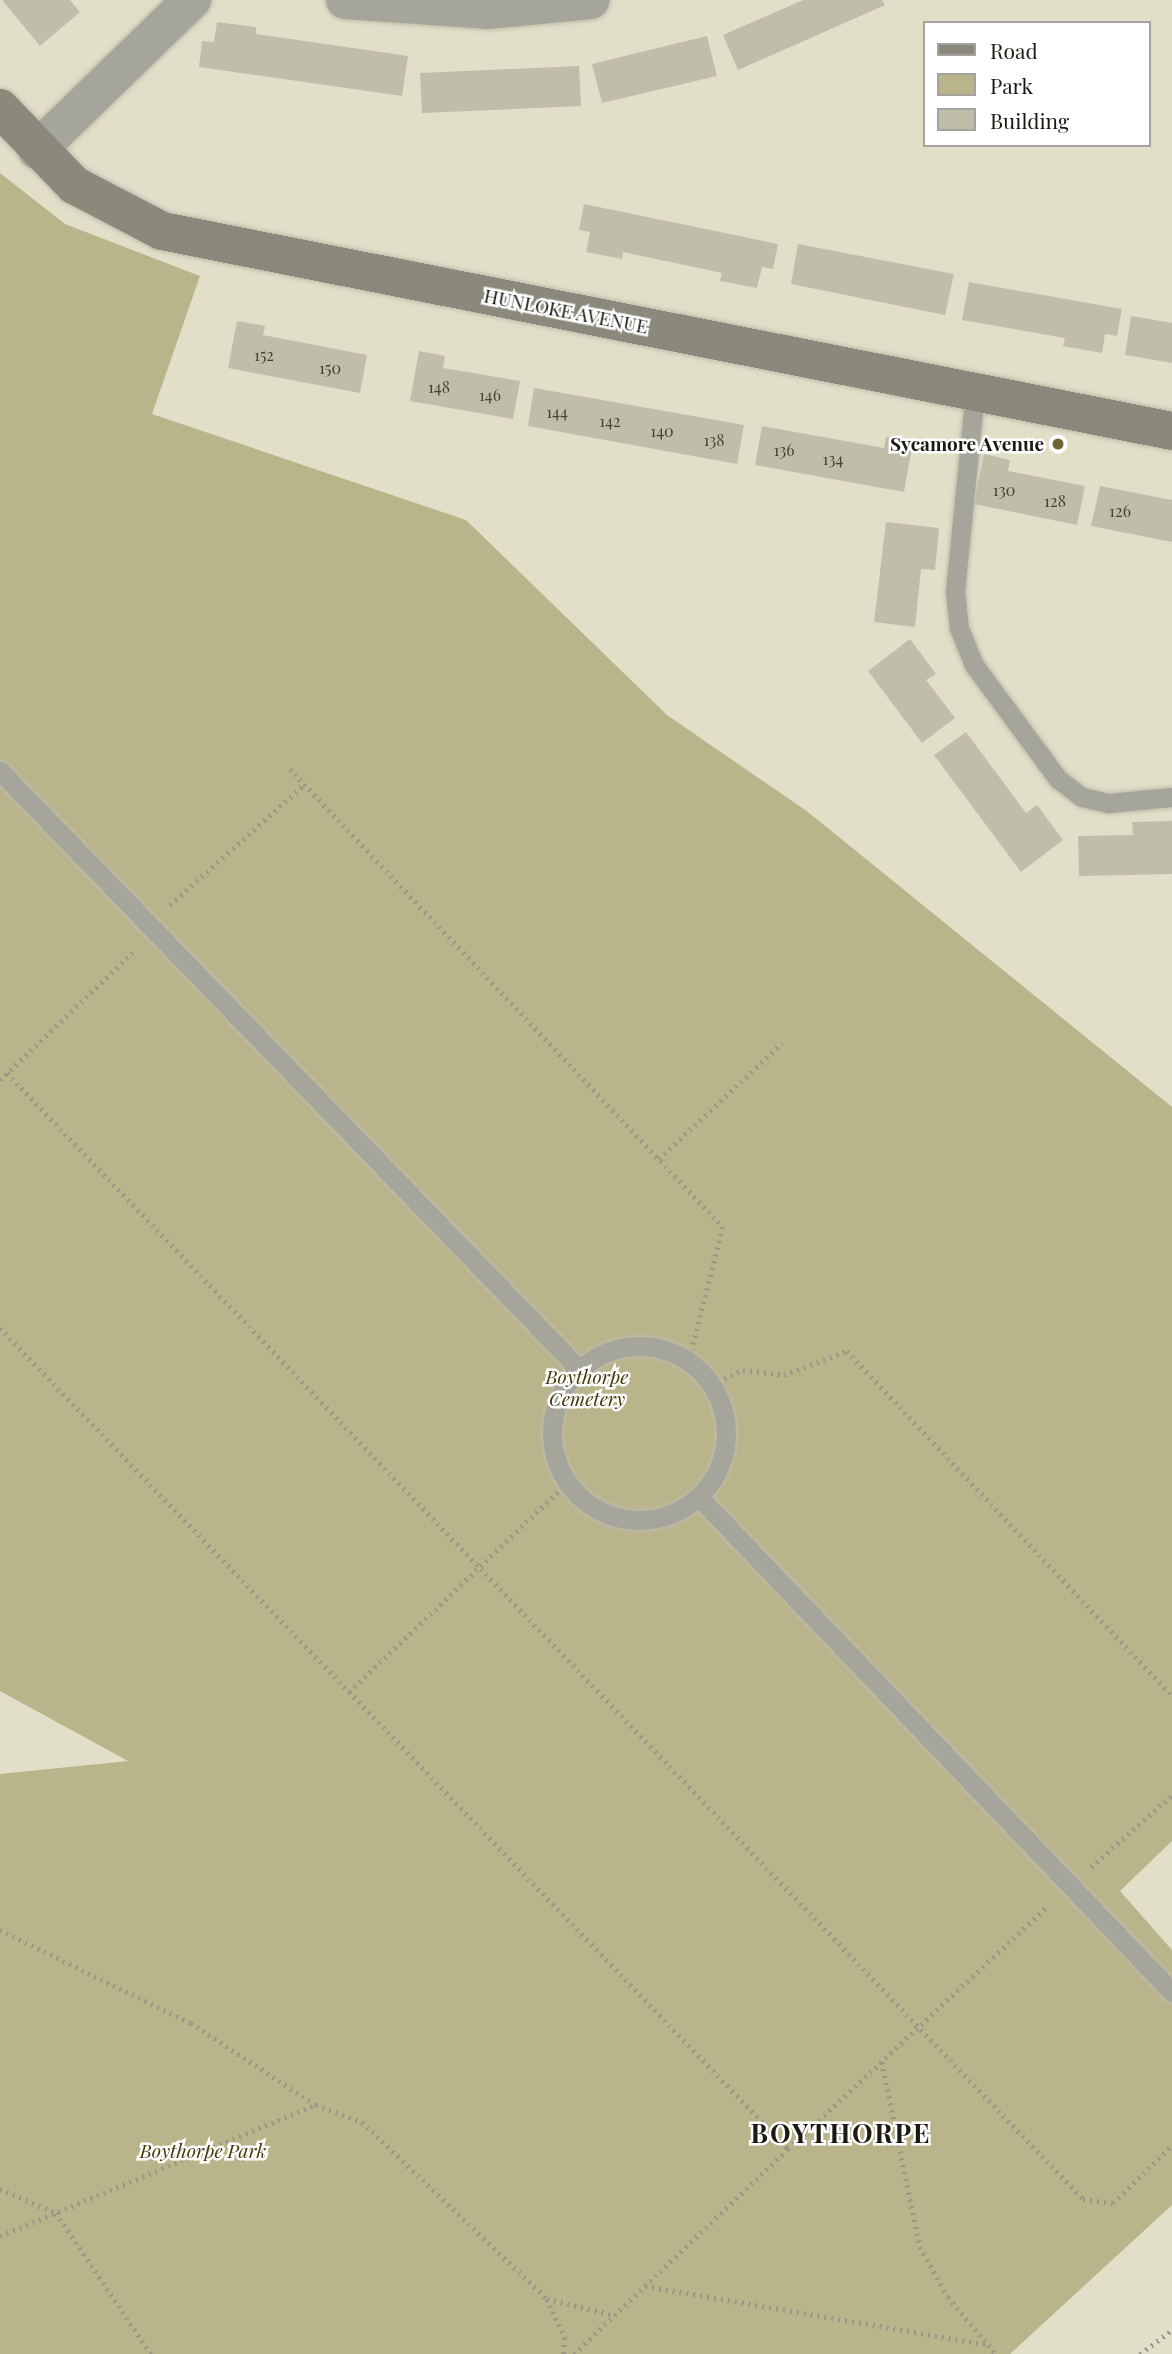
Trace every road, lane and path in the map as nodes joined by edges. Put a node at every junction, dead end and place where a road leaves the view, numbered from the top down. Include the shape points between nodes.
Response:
1 (192, 0) edge
2 (345, 0) edge
3 (591, 0) edge
4 (0, 108) edge
5 (37, 150) junction
6 (975, 391) junction
7 (1172, 431) edge
8 (290, 769) dead end
9 (0, 771) edge
10 (304, 784) junction
11 (1172, 797) edge
12 (152, 928) junction
13 (782, 1043) dead end
14 (7, 1073) junction
15 (0, 1080) edge
16 (659, 1159) junction
17 (0, 1328) edge
18 (689, 1361) junction
19 (579, 1369) junction
20 (712, 1385) junction
21 (566, 1483) junction
22 (699, 1497) junction
23 (477, 1570) junction
24 (349, 1692) junction
25 (1172, 1696) edge
26 (1172, 1795) edge
27 (1070, 1885) junction
28 (0, 1930) edge
29 (1172, 1992) edge
30 (915, 2030) junction
31 (882, 2062) junction
32 (316, 2105) junction
33 (1172, 2145) edge
34 (788, 2149) junction
35 (0, 2189) edge
36 (55, 2213) junction
37 (0, 2236) edge
38 (645, 2286) junction
39 (547, 2299) junction
40 (615, 2315) junction
41 (1172, 2330) edge
42 (989, 2345) junction
43 (151, 2354) edge
44 (564, 2354) edge
45 (574, 2354) edge
46 (996, 2354) edge
47 (1140, 2354) edge

1 - 5 street
2 - 3 street via 487,10
4 - 5 street, HUNLOKE AVENUE
5 - 6 street, HUNLOKE AVENUE via 115,212 162,231
6 - 7 street, HUNLOKE AVENUE
6 - 11 lane via 955,591 959,628 974,665 1058,779 1082,797 1109,803
8 - 10 path
9 - 12 lane
10 - 12 path
10 - 16 path
12 - 14 path
12 - 19 lane
13 - 16 path
14 - 15 path
14 - 23 path
16 - 18 path via 723,1227
17 - 24 path
18 - 19 lane via 661,1349 631,1346
18 - 20 lane
19 - 21 lane via 561,1394 552,1423 554,1453
20 - 22 lane via 724,1413 726,1443 717,1472
20 - 25 path via 743,1370 784,1374 847,1351
21 - 22 lane via 588,1505 636,1520 675,1513
21 - 23 path
22 - 27 lane
23 - 24 path
23 - 30 path
24 - 34 path
26 - 27 path
27 - 29 lane
27 - 30 path
28 - 32 path via 191,2023
30 - 31 path
30 - 33 path via 1083,2199 1112,2203
31 - 34 path
31 - 42 path via 920,2247 948,2297
32 - 36 path
32 - 39 path via 362,2122
34 - 38 path
35 - 36 path
36 - 37 path
36 - 43 path
38 - 40 path
38 - 42 path
39 - 40 path
39 - 44 path via 565,2338
40 - 45 path
41 - 47 path
42 - 46 path

